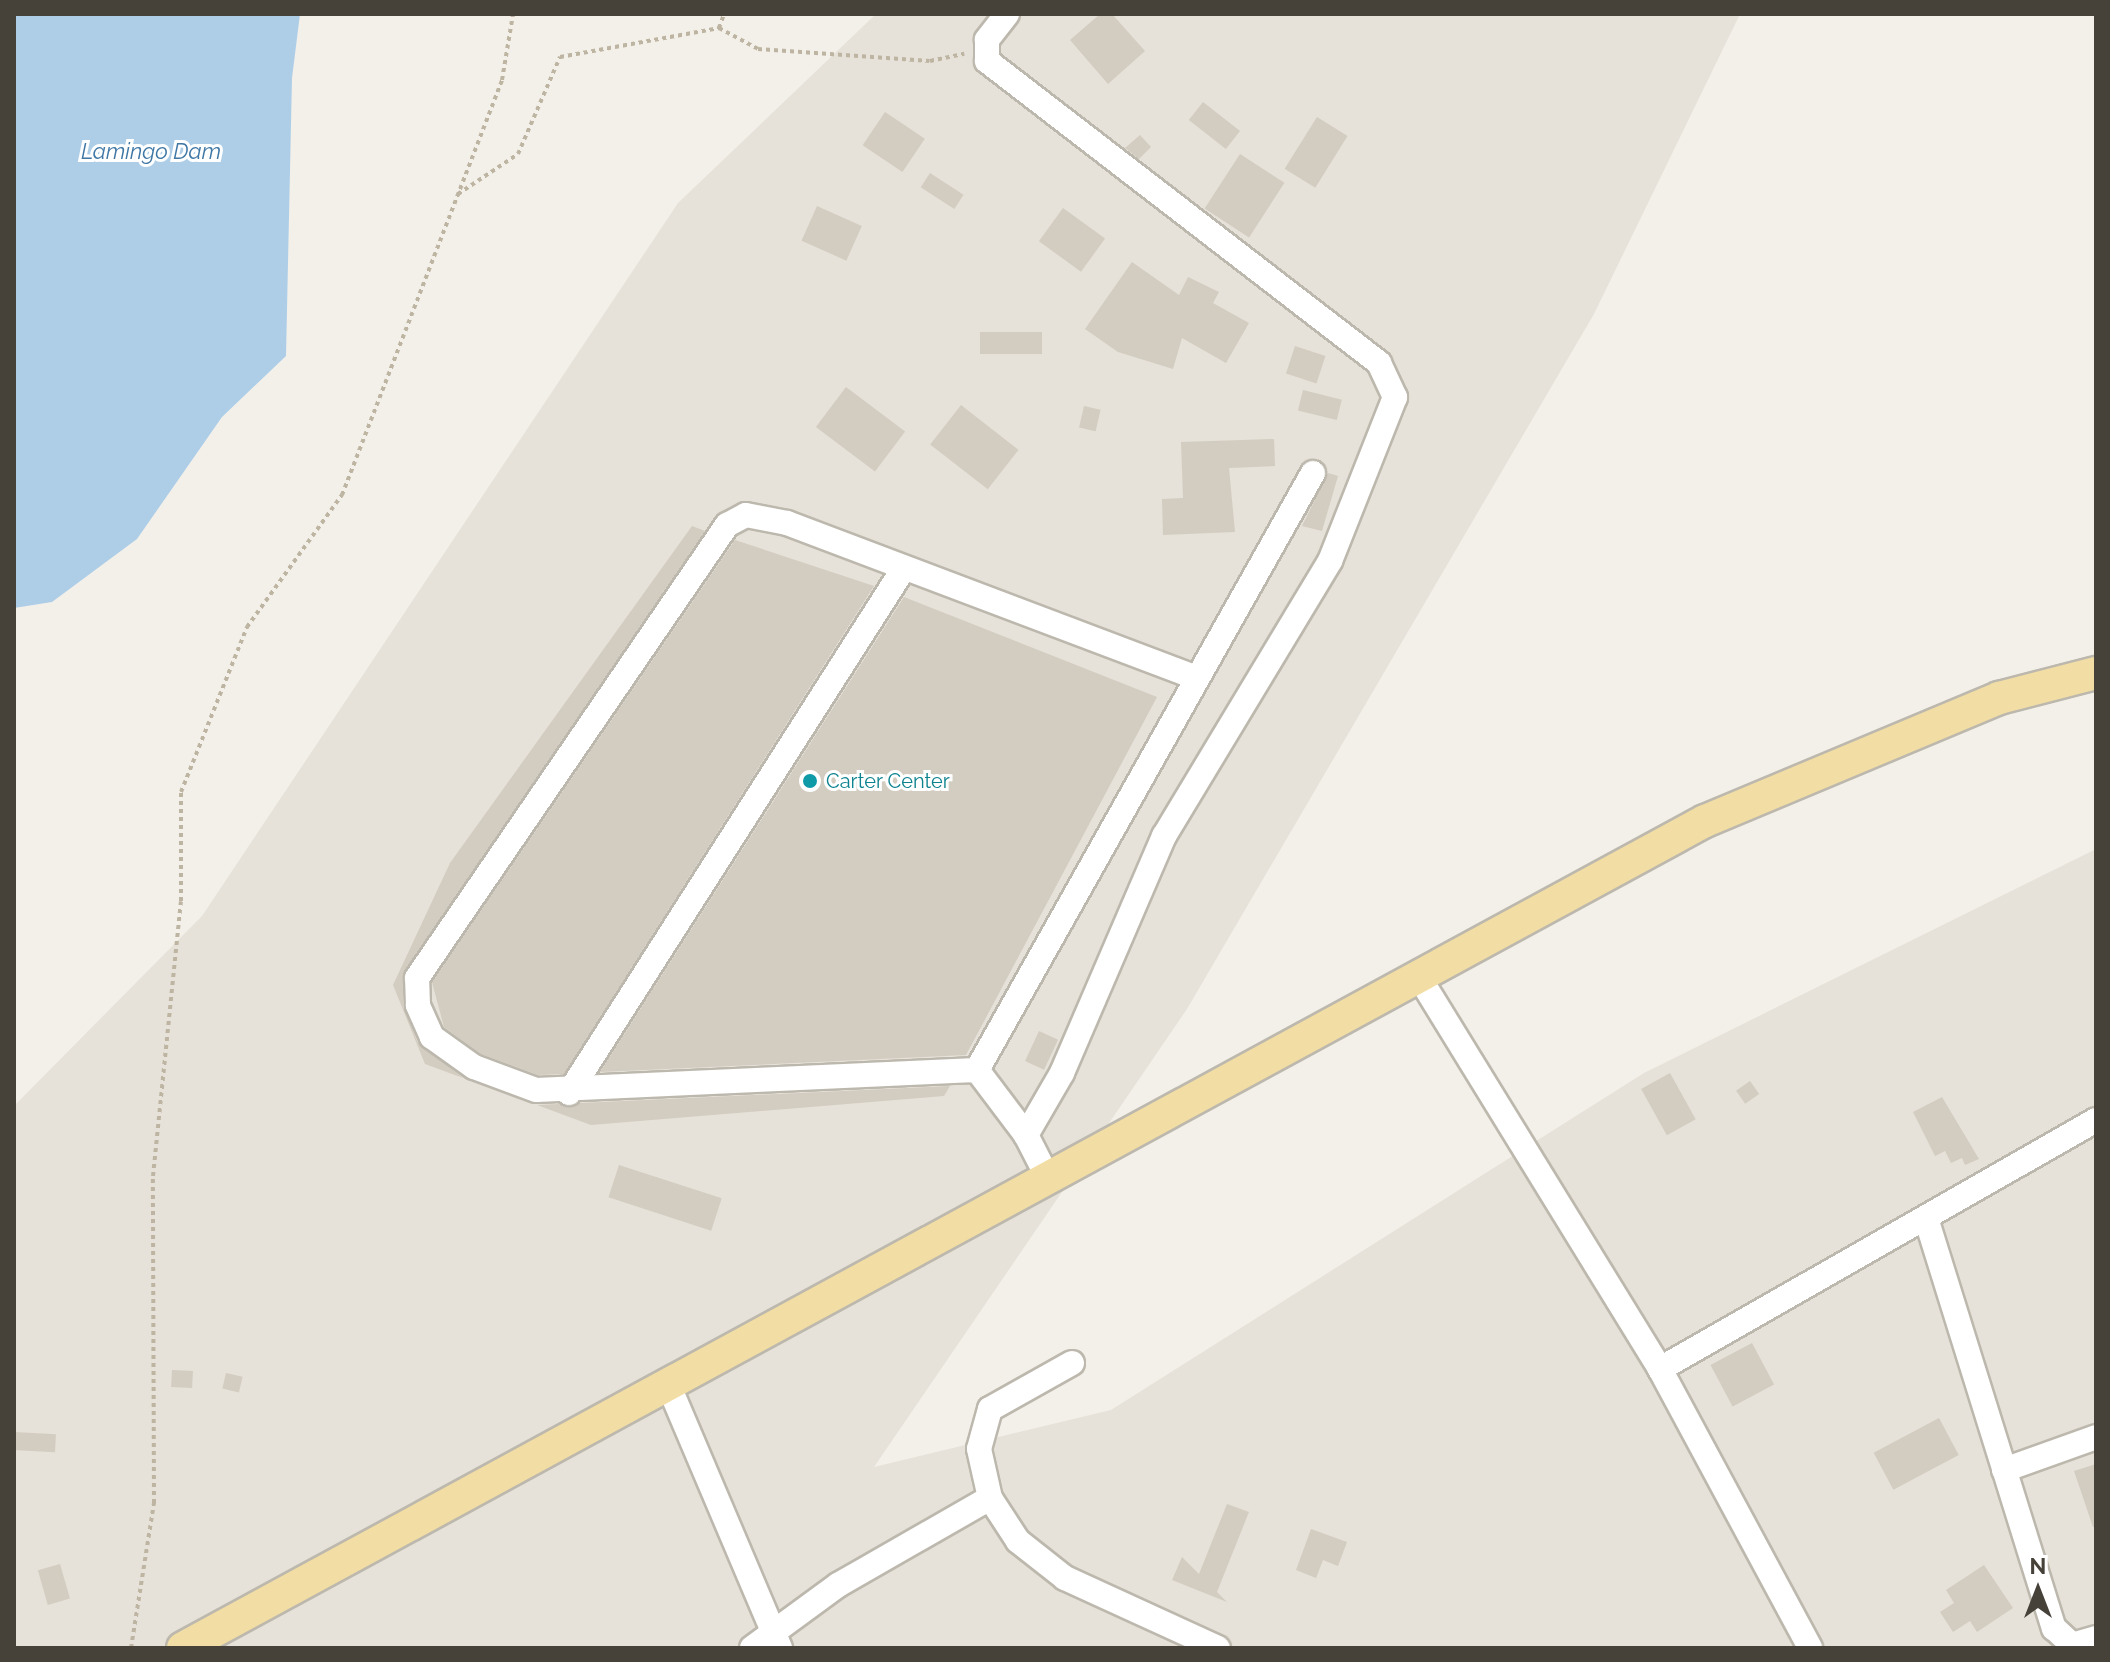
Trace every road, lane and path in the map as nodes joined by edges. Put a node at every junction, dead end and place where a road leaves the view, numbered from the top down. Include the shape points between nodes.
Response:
1 (513, 14) edge
2 (724, 14) edge
3 (1007, 14) edge
4 (719, 28) junction
5 (983, 50) junction
6 (456, 195) junction
7 (1313, 473) dead end
8 (902, 571) junction
9 (2096, 673) edge
10 (1195, 677) junction
11 (1419, 977) junction
12 (977, 1070) junction
13 (569, 1093) junction
14 (2096, 1120) edge
15 (1026, 1135) junction
16 (1048, 1178) junction
17 (1926, 1218) junction
18 (1072, 1363) dead end
19 (1660, 1369) junction
20 (668, 1384) junction
21 (2096, 1437) edge
22 (2004, 1470) junction
23 (990, 1498) junction
24 (2096, 1638) edge
25 (777, 1640) edge
26 (131, 1648) edge
27 (183, 1648) edge
28 (752, 1648) edge
29 (1218, 1648) edge
30 (1810, 1648) edge

1 - 6 path via 502,80
2 - 4 path
3 - 5 street
4 - 5 path via 758,49 930,61
4 - 6 path via 560,57 518,154
5 - 15 street via 987,61 1379,363 1395,397 1343,534 1164,836 1062,1073
6 - 26 path via 342,495 247,627 181,792 181,901 153,1176 154,1503
7 - 10 street
8 - 10 street
8 - 13 street
8 - 13 street via 766,516 727,525 417,978 418,1005 432,1037 505,1080
9 - 11 main road via 1999,698 1705,821
10 - 12 street
11 - 16 main road
11 - 19 street
12 - 13 street
12 - 15 street
14 - 17 street
15 - 16 street
16 - 20 main road
17 - 19 street
17 - 22 street
18 - 23 street via 990,1409 979,1449
19 - 30 street
20 - 25 street
20 - 27 main road
21 - 22 street
22 - 24 street via 2054,1628 2072,1645
23 - 25 street via 838,1585
23 - 29 street via 1018,1541 1065,1578
25 - 28 street

